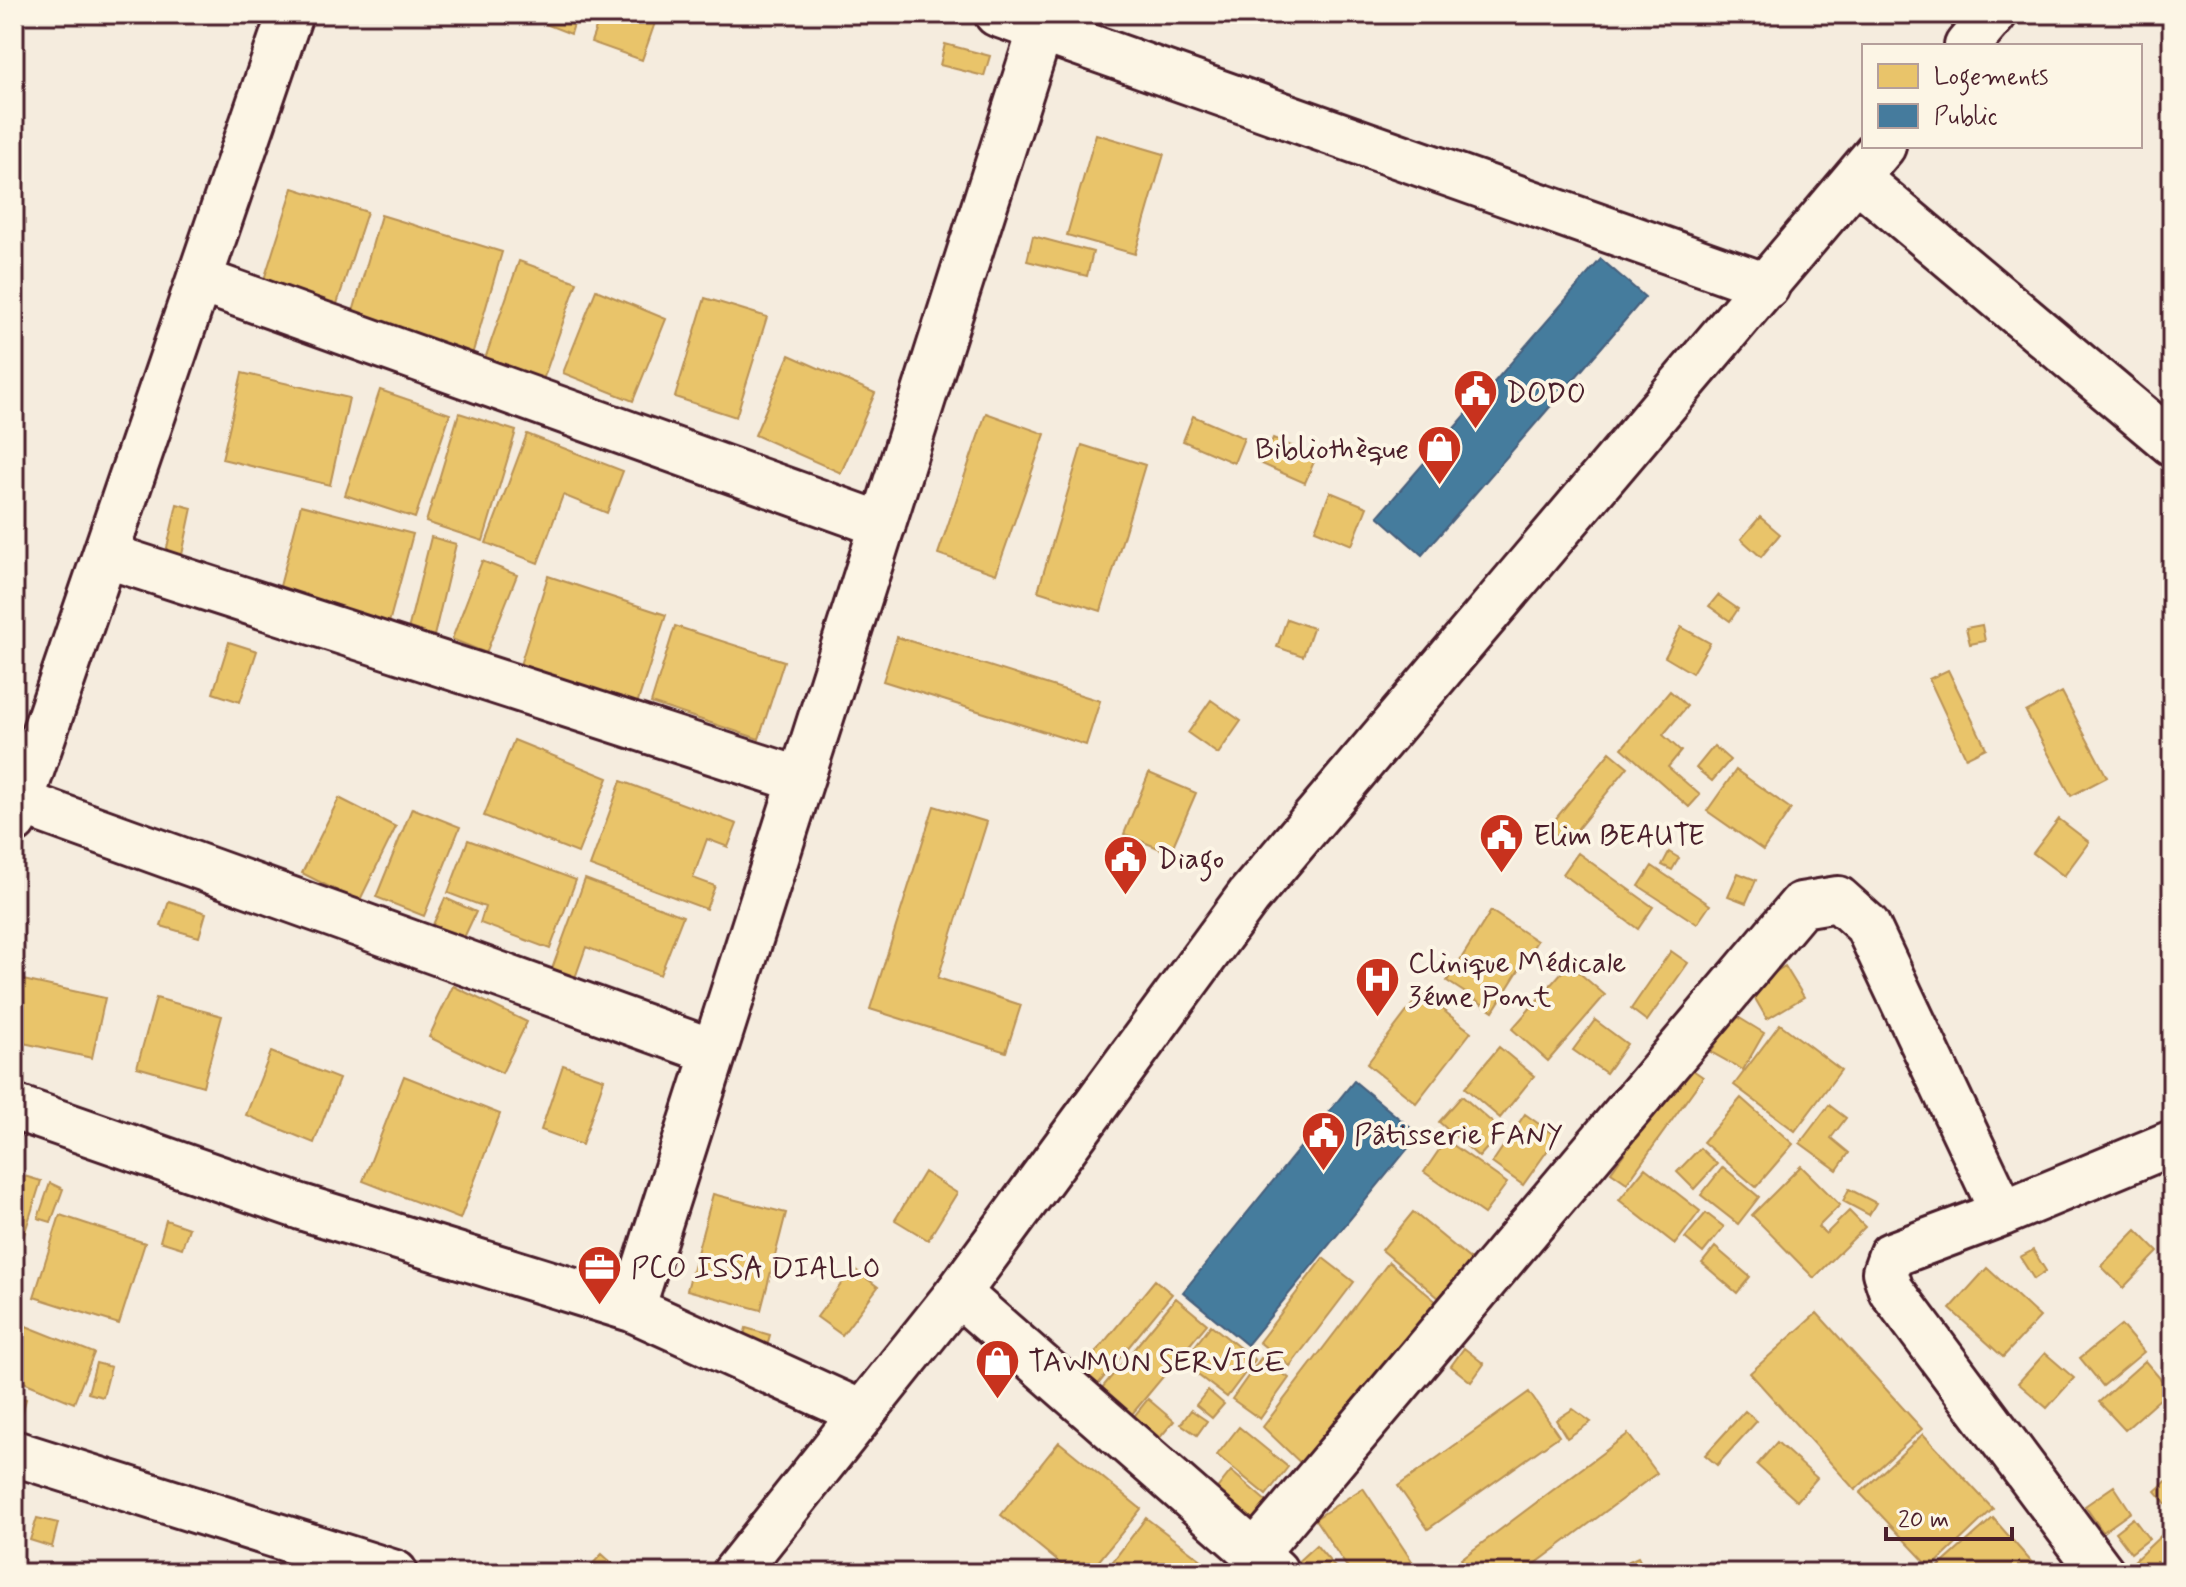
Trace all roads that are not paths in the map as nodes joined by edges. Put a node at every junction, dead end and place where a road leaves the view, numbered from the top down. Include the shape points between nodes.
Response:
1 (290, 14) edge
2 (997, 14) edge
3 (1994, 14) edge
4 (1041, 29) junction
5 (1969, 44) edge
6 (1870, 162) edge
7 (199, 280) junction
8 (1767, 286) junction
9 (2172, 443) edge
10 (883, 525) junction
11 (105, 555) junction
12 (801, 780) junction
13 (17, 812) edge
14 (714, 1052) junction
15 (14, 1107) edge
16 (2172, 1143) edge
17 (2003, 1213) junction
18 (958, 1293) junction
19 (632, 1309) junction
20 (862, 1413) junction
21 (14, 1453) edge
22 (1266, 1563) edge
23 (395, 1573) edge
24 (735, 1573) edge
25 (2102, 1573) edge

1 - 7 street
2 - 4 street
3 - 5 street
4 - 8 street
4 - 10 street
6 - 8 street
6 - 9 street
7 - 10 street
7 - 11 street
8 - 18 street via 1249,896
10 - 12 street
11 - 12 street
11 - 13 street
12 - 14 street
13 - 14 street
14 - 19 street
15 - 19 street via 301,1207
16 - 17 street
17 - 22 street via 1867,925 1838,899 1801,905
17 - 25 street via 1891,1255 1885,1272 1891,1290
18 - 20 street
18 - 22 street
19 - 20 street
20 - 24 street
21 - 23 street

